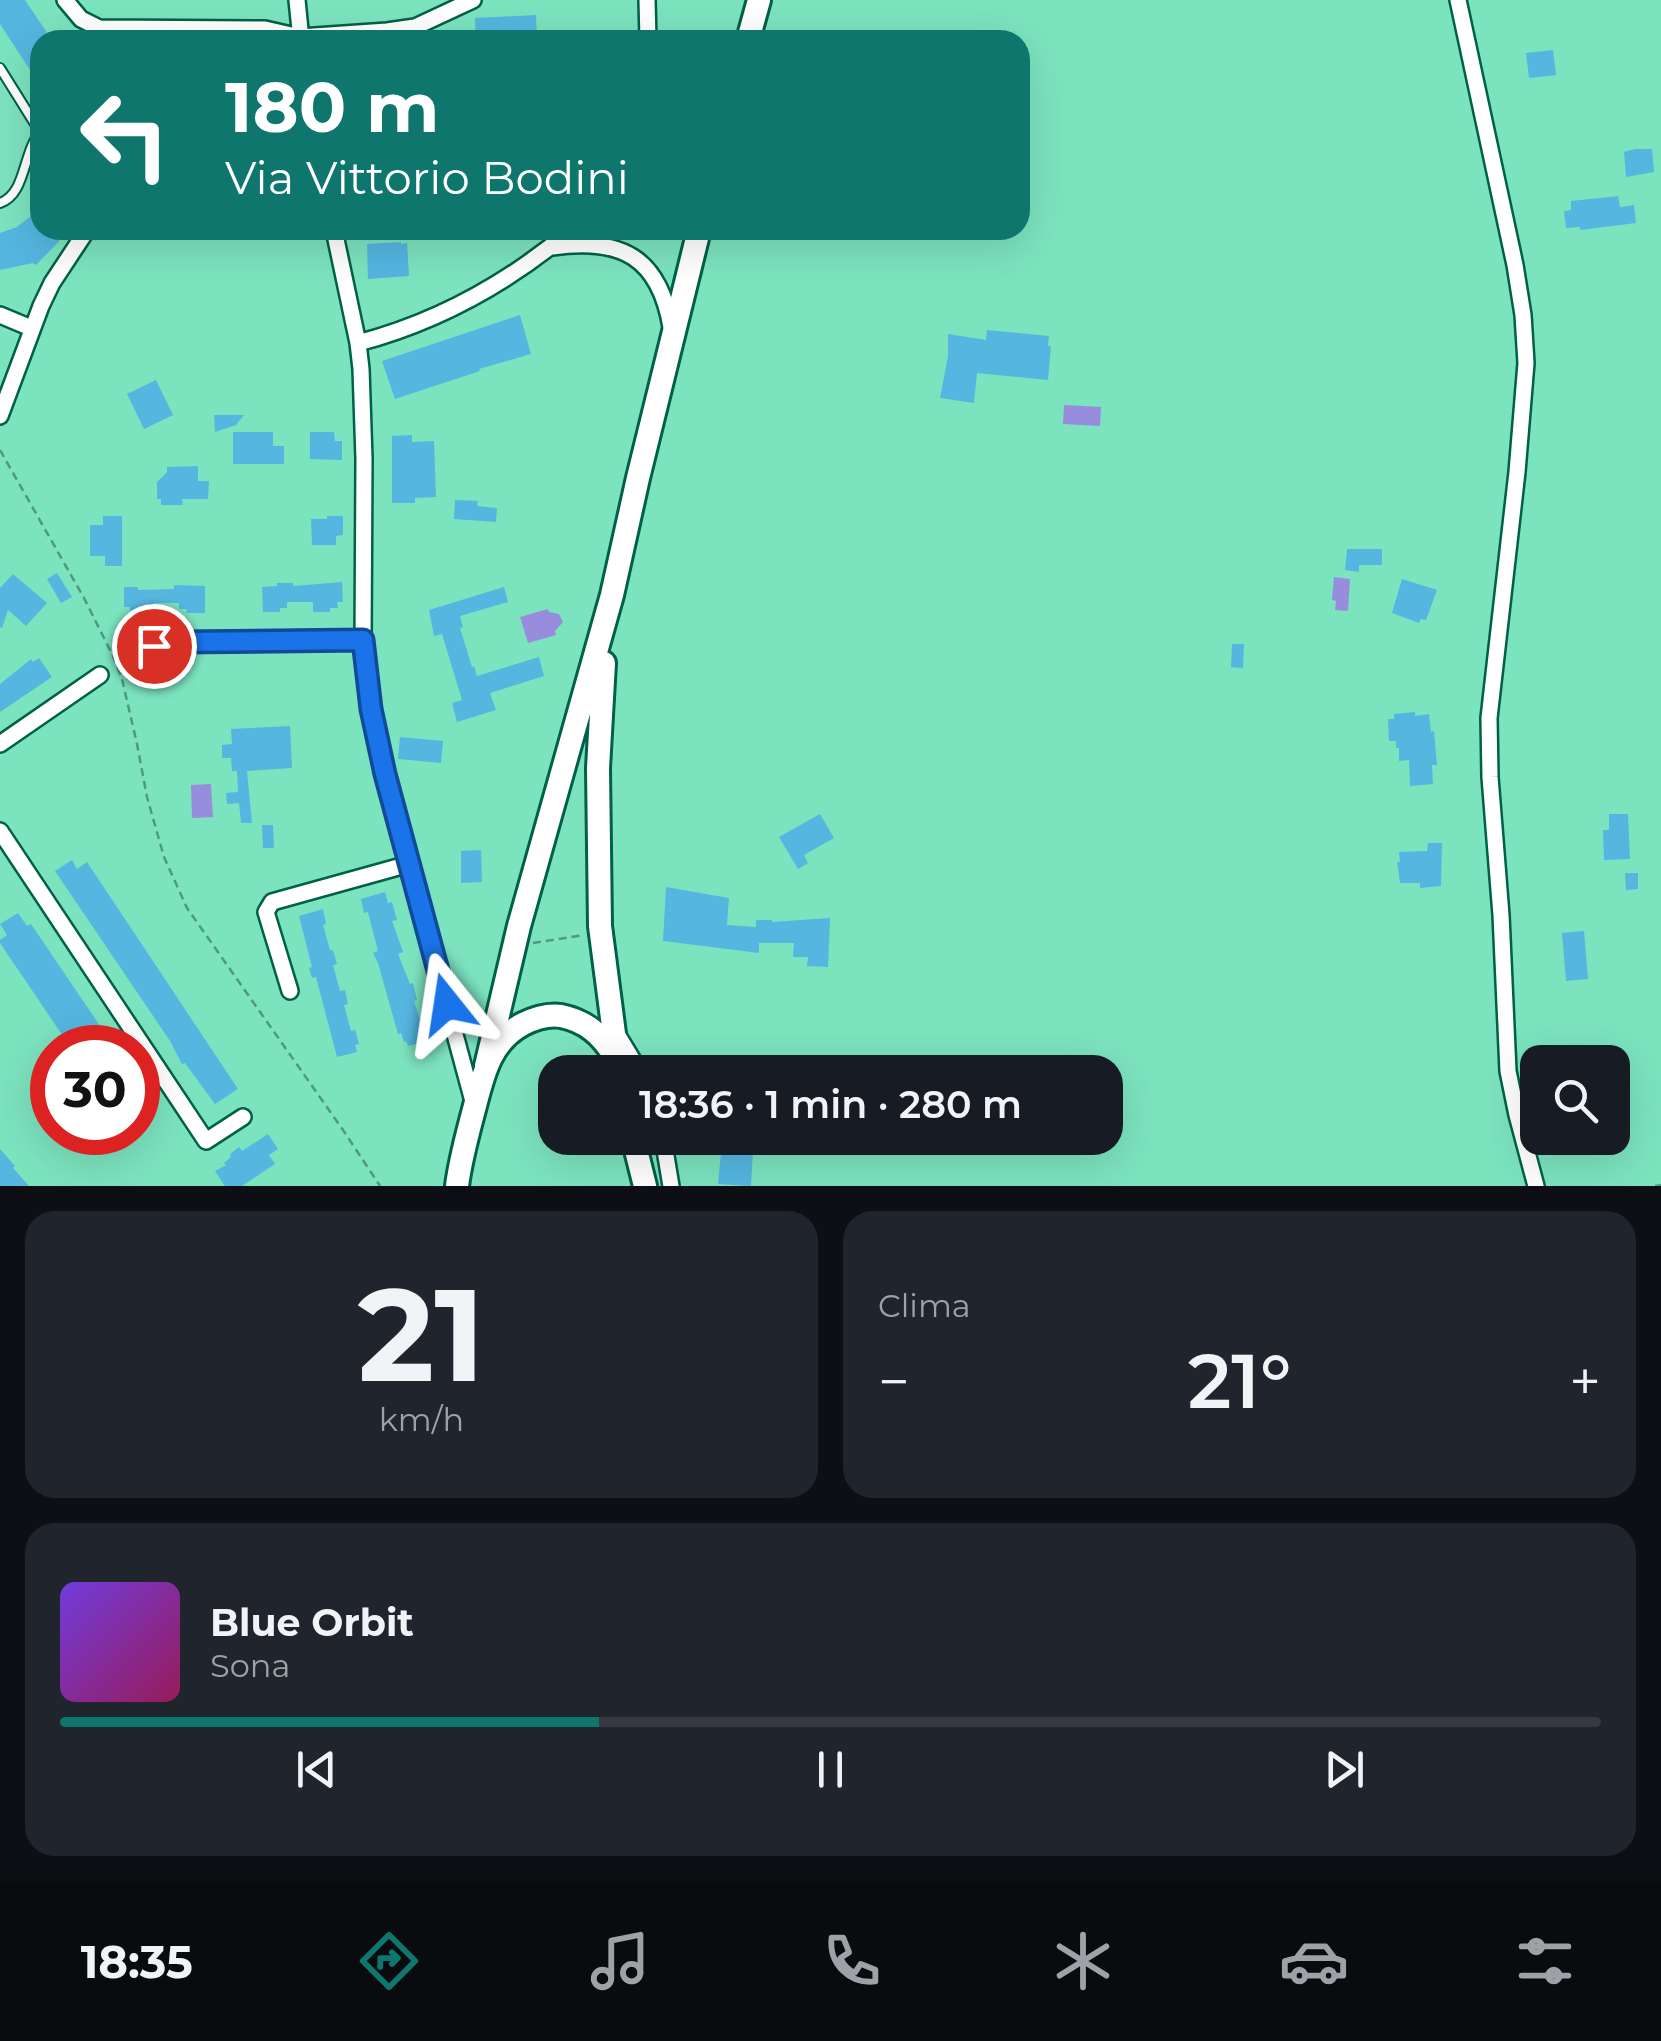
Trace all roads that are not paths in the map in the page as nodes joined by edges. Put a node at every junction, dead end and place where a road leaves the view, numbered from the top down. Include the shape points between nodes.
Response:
1 (65, 0) edge
2 (297, 0) edge
3 (473, 0) edge
4 (647, 0) edge
5 (758, 0) edge
6 (1458, 0) edge
7 (454, 5) edge
8 (270, 30) edge
9 (293, 30) edge
10 (390, 30) edge
11 (648, 30) edge
12 (750, 30) edge
13 (0, 68) edge
14 (30, 116) edge
15 (30, 149) edge
16 (0, 204) edge
17 (80, 240) edge
18 (336, 240) edge
19 (559, 240) edge
20 (697, 240) edge
21 (549, 248) junction
22 (0, 314) edge
23 (32, 328) junction
24 (673, 336) junction
25 (358, 343) junction
26 (0, 416) edge
27 (612, 595) junction
28 (363, 640) junction
29 (140, 650) dead end
30 (100, 675) dead end
31 (0, 744) edge
32 (0, 831) edge
33 (409, 864) junction
34 (290, 992) dead end
35 (615, 1055) edge
36 (621, 1055) edge
37 (486, 1066) junction
38 (475, 1108) junction
39 (243, 1117) dead end
40 (637, 1155) edge
41 (666, 1155) edge
42 (1535, 1178) edge
43 (457, 1186) edge
44 (645, 1186) edge
45 (671, 1186) edge
46 (1545, 1186) edge

1 - 8 street via 80,19 99,28
2 - 9 street
3 - 7 street
4 - 11 street
5 - 12 main road
6 - 42 street via 1515,265 1526,363 1488,755 1508,1071
7 - 10 street via 415,28
13 - 14 lane
15 - 16 lane via 18,190
17 - 23 street
18 - 25 street
19 - 21 street
20 - 24 main road
21 - 24 street via 596,245 635,257 660,286
21 - 25 street via 491,289
22 - 23 street
23 - 26 street
24 - 27 main road
25 - 28 street
27 - 36 main road via 602,676 598,856 612,1026
27 - 37 main road
28 - 29 street via 181,642
28 - 33 street via 371,709
30 - 31 street
32 - 39 street via 206,1141
33 - 34 street via 272,902 266,912
33 - 38 street
35 - 37 main road via 579,1020 553,1015 518,1026
37 - 38 main road
38 - 43 main road
40 - 44 main road
41 - 45 street
42 - 46 street

